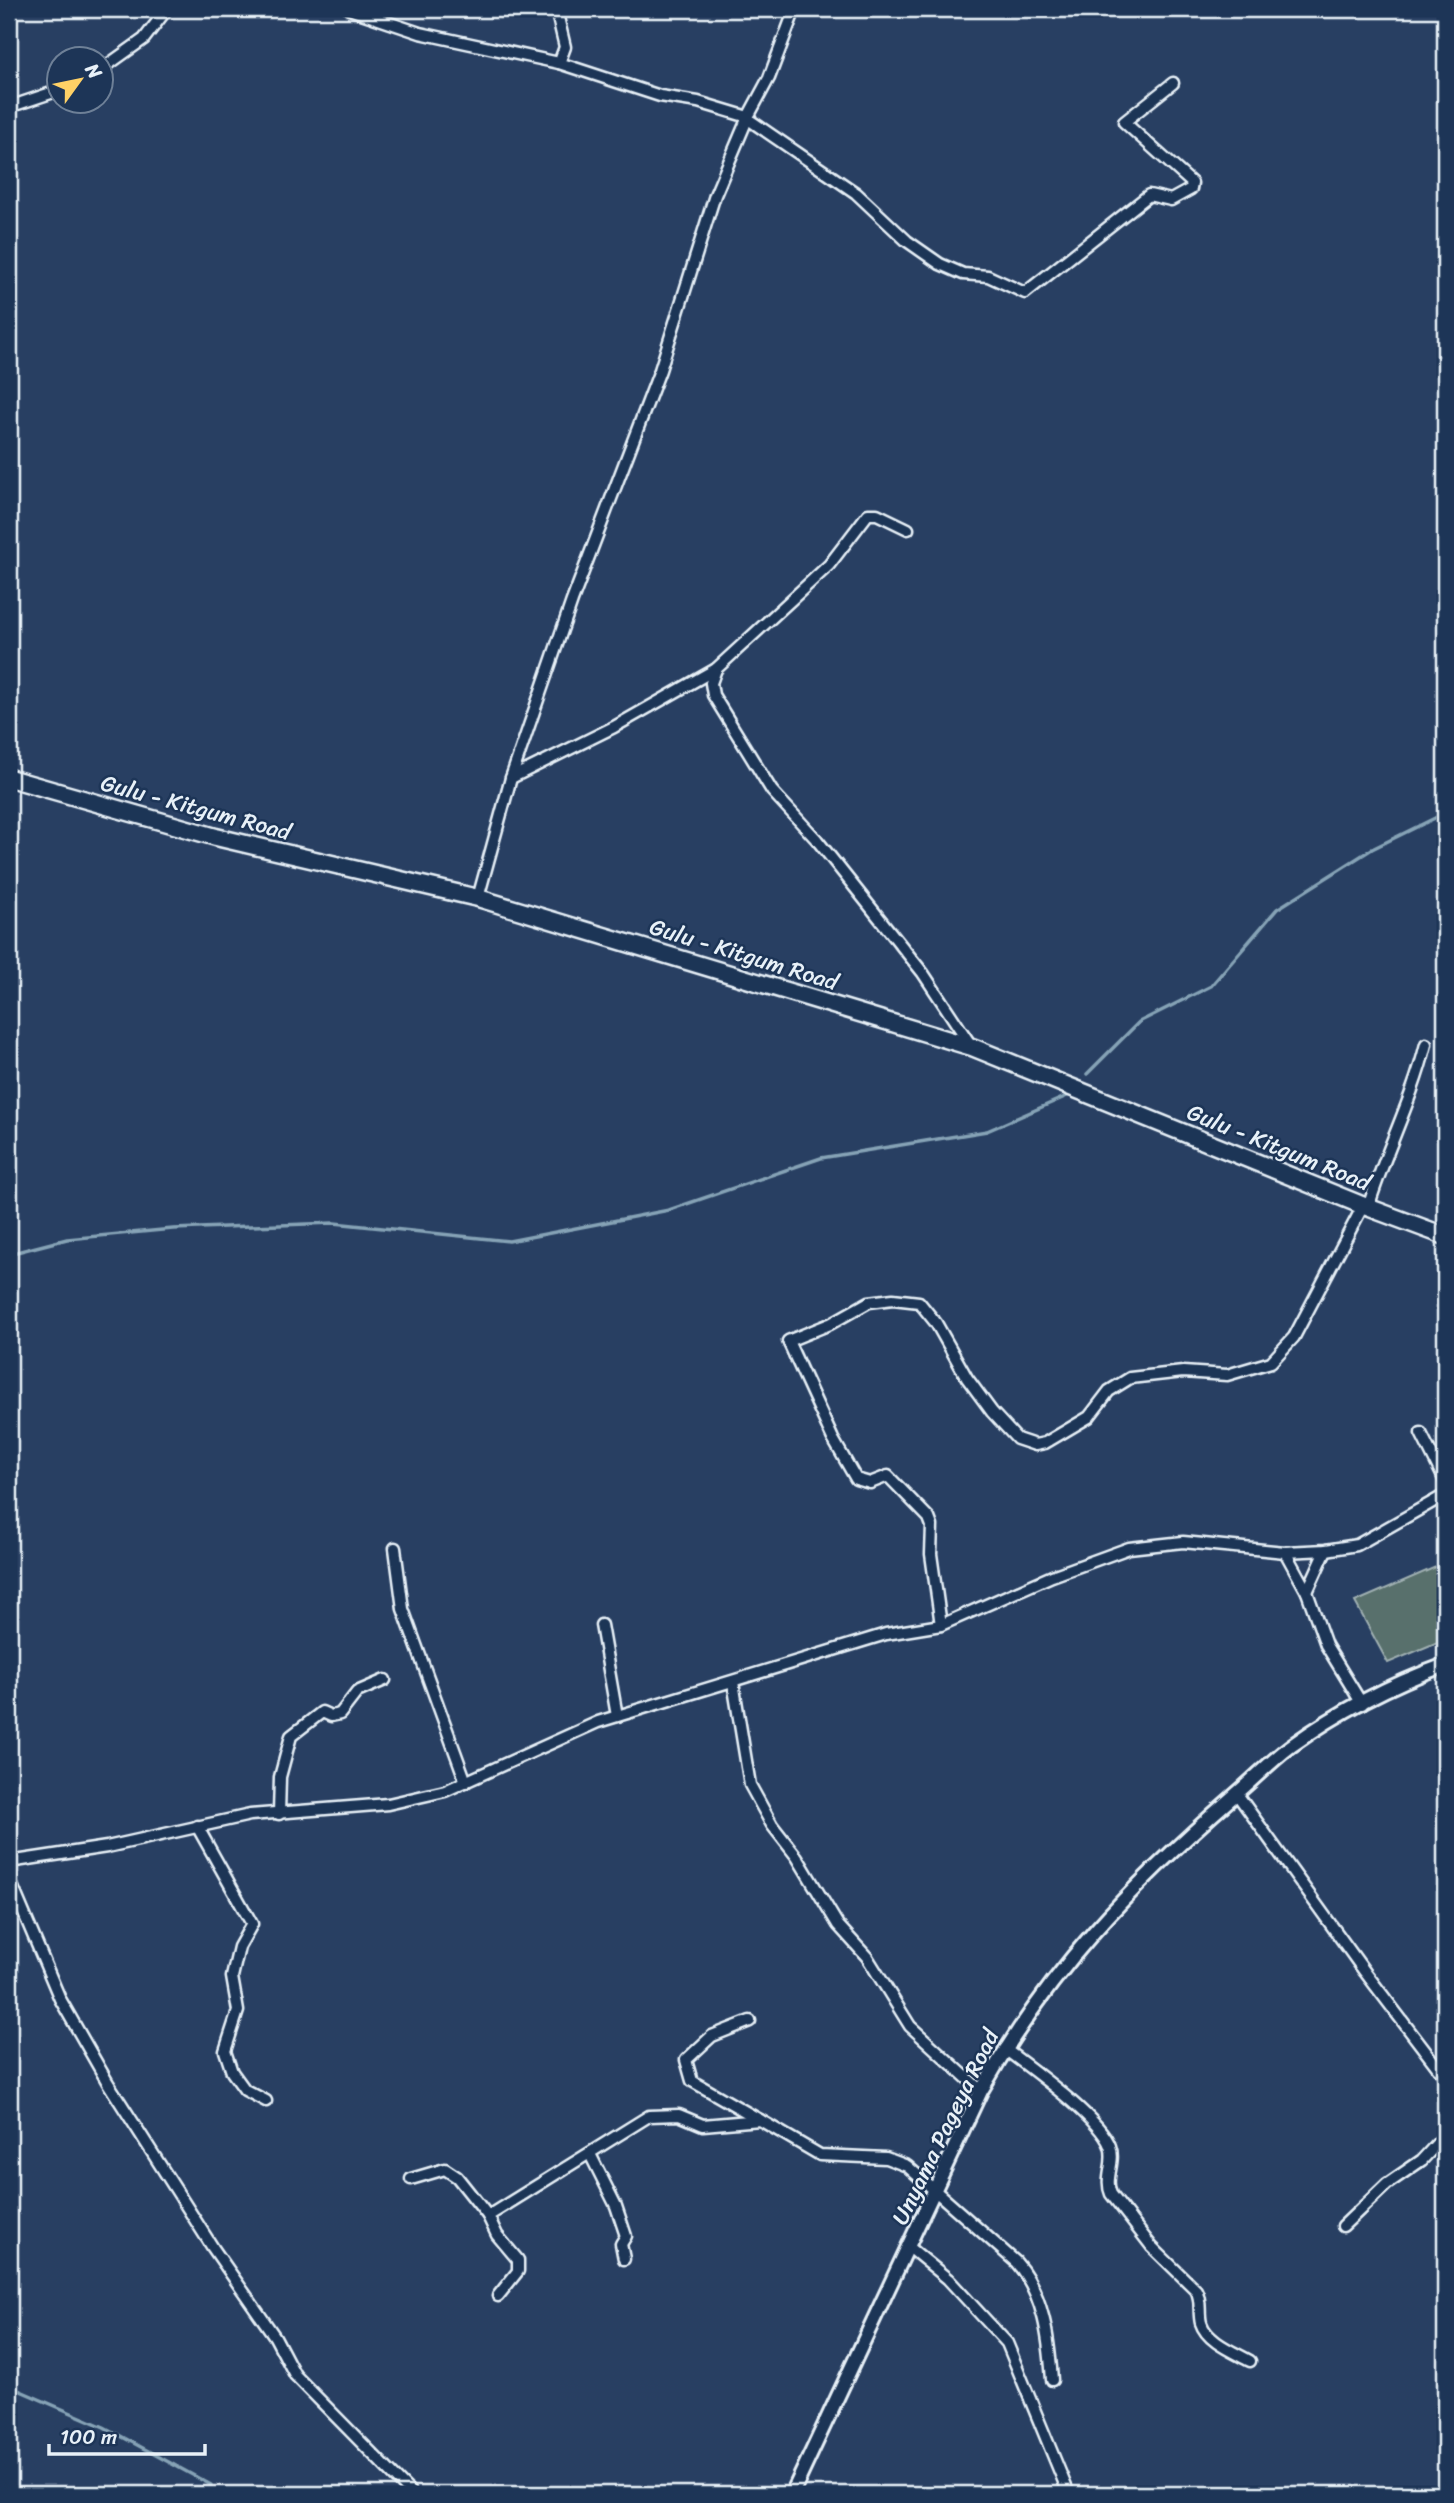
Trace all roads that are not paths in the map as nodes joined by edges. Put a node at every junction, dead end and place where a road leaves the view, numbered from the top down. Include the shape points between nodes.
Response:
1 (167, 9) edge
2 (349, 9) edge
3 (556, 9) edge
4 (794, 9) edge
5 (116, 59) edge
6 (559, 63) junction
7 (1173, 83) dead end
8 (46, 95) edge
9 (9, 107) edge
10 (748, 118) junction
11 (908, 529) dead end
12 (716, 669) junction
13 (9, 778) edge
14 (511, 778) junction
15 (478, 898) junction
16 (1426, 1044) dead end
17 (972, 1047) junction
18 (1366, 1207) junction
19 (1445, 1236) edge
20 (1422, 1433) dead end
21 (1445, 1481) edge
22 (1445, 1495) edge
23 (395, 1548) dead end
24 (1326, 1550) junction
25 (1285, 1552) junction
26 (1307, 1592) junction
27 (601, 1625) dead end
28 (941, 1625) junction
29 (1445, 1665) edge
30 (385, 1680) dead end
31 (733, 1682) junction
32 (1362, 1704) junction
33 (617, 1716) junction
34 (466, 1782) junction
35 (1237, 1794) junction
36 (279, 1814) junction
37 (197, 1826) junction
38 (9, 1862) edge
39 (9, 1878) edge
40 (750, 2021) dead end
41 (1005, 2049) junction
42 (1445, 2077) edge
43 (981, 2091) junction
44 (266, 2101) dead end
45 (760, 2120) junction
46 (1445, 2135) edge
47 (590, 2155) junction
48 (411, 2179) dead end
49 (935, 2192) junction
50 (488, 2217) junction
51 (1343, 2226) dead end
52 (909, 2247) junction
53 (624, 2259) dead end
54 (498, 2296) dead end
55 (1250, 2361) dead end
56 (1052, 2380) dead end
57 (412, 2494) edge
58 (792, 2494) edge
59 (1069, 2494) edge

1 - 5 street via 144,39
2 - 6 street via 420,33
3 - 6 street via 565,47
4 - 10 street via 769,78
6 - 10 street
7 - 10 street via 1124,122 1192,183 1191,189 1171,200 1149,195 1025,293 988,276 963,274 940,264 907,241 856,193
8 - 9 street
10 - 14 street via 715,195 660,370
11 - 12 street via 868,514 829,565
12 - 14 street
12 - 17 street via 713,695 761,775 923,973
13 - 15 main road, Gulu - Kitgum Road via 216,837
14 - 15 street
15 - 17 main road, Gulu - Kitgum Road
16 - 18 street via 1400,1126
17 - 18 main road, Gulu - Kitgum Road
18 - 19 main road, Gulu - Kitgum Road
18 - 28 street via 1294,1337 1271,1362 1227,1375 1182,1372 1130,1378 1109,1391 1089,1417 1045,1443 1017,1439 992,1412 919,1302 869,1302 788,1341 856,1479 870,1483 888,1476 929,1518
20 - 21 street
22 - 24 street via 1357,1545
23 - 34 street via 403,1609
24 - 25 street
24 - 26 street
25 - 26 street
25 - 28 street via 1183,1542 1129,1548
26 - 32 street via 1326,1645
27 - 33 street
28 - 31 street via 886,1634
29 - 32 street, Unyama Pageya Road via 1415,1675
30 - 36 street via 357,1692 341,1714 322,1712 291,1736 280,1777
31 - 33 street
31 - 43 street via 750,1785 772,1825 910,2026
32 - 35 street, Unyama Pageya Road via 1291,1747
33 - 34 street
34 - 36 street via 388,1804
35 - 41 street, Unyama Pageya Road via 1192,1830 1121,1899
35 - 42 street
36 - 37 street
37 - 38 street via 107,1847
37 - 44 street via 252,1924 239,1947 232,1977 238,2011 225,2051 232,2073 245,2090
39 - 57 street via 60,1999 108,2083 275,2337 295,2375
40 - 45 street via 712,2036 686,2060 692,2081
41 - 43 street, Unyama Pageya Road
41 - 55 street via 1102,2133 1111,2149 1107,2186 1111,2194 1152,2247 1196,2290 1201,2322 1209,2335
43 - 49 street, Unyama Pageya Road
45 - 47 street via 703,2125 679,2115 649,2116
45 - 49 street via 820,2155 886,2158 906,2166
46 - 51 street
47 - 50 street
47 - 53 street via 626,2236 621,2244
48 - 50 street via 445,2169 457,2177
49 - 52 street, Unyama Pageya Road
49 - 56 street via 1028,2277 1049,2336
50 - 54 street via 519,2260 518,2271
52 - 58 street, Unyama Pageya Road
52 - 59 street via 948,2279 1007,2343

